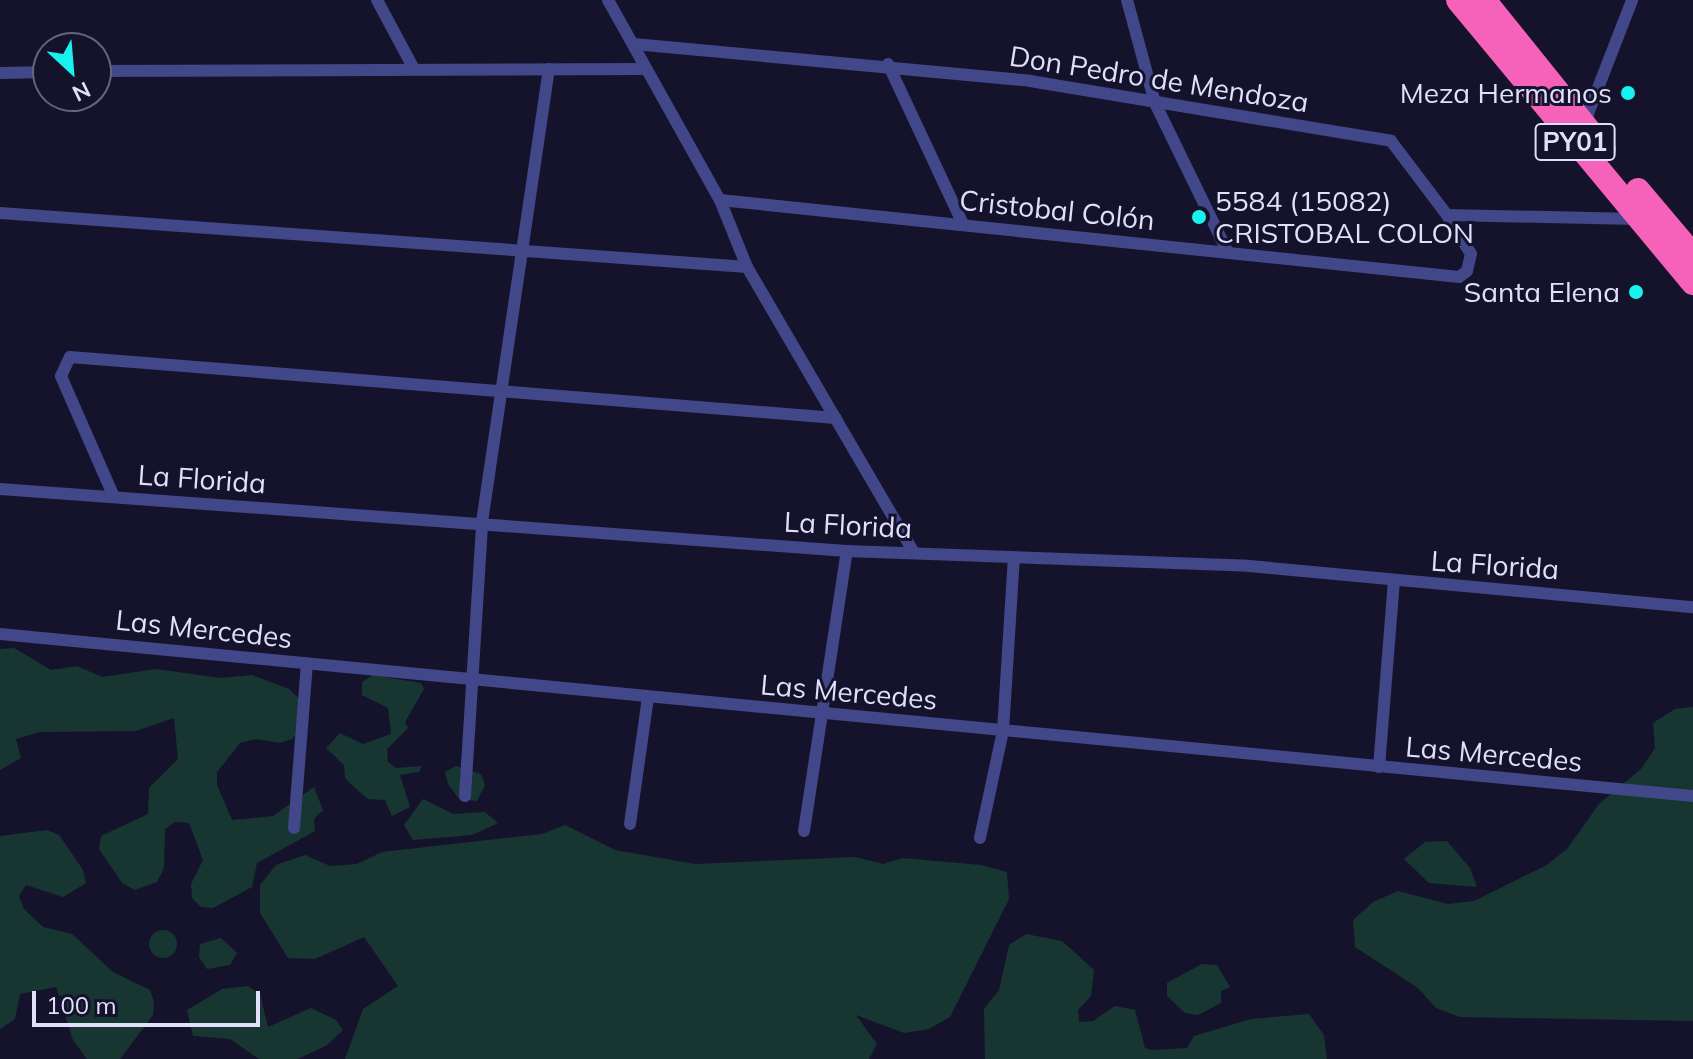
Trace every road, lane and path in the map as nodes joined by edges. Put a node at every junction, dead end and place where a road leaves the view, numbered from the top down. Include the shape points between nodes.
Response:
1 (377, 0) edge
2 (608, 0) edge
3 (1127, 0) edge
4 (1458, 0) edge
5 (1484, 0) edge
6 (1632, 0) edge
7 (634, 44) junction
8 (888, 64) junction
9 (413, 67) junction
10 (549, 69) junction
11 (643, 69) junction
12 (112, 71) edge
13 (32, 72) edge
14 (0, 73) edge
15 (1155, 103) junction
16 (1583, 125) junction
17 (720, 200) junction
18 (0, 213) edge
19 (1447, 215) junction
20 (1640, 219) junction
21 (963, 224) junction
22 (521, 251) junction
23 (1228, 253) junction
24 (1693, 255) edge
25 (747, 267) junction
26 (1693, 283) edge
27 (499, 391) junction
28 (836, 418) junction
29 (0, 489) edge
30 (114, 497) junction
31 (482, 522) junction
32 (847, 551) junction
33 (914, 553) junction
34 (1014, 558) junction
35 (1394, 582) junction
36 (1693, 607) edge
37 (0, 634) edge
38 (307, 664) junction
39 (475, 680) junction
40 (648, 697) junction
41 (825, 714) junction
42 (1003, 731) junction
43 (1379, 767) junction
44 (465, 796) dead end
45 (1693, 796) edge
46 (630, 824) dead end
47 (294, 828) dead end
48 (804, 831) dead end
49 (980, 838) dead end

1 - 9 street
2 - 7 street
3 - 15 street
4 - 20 highway, PY01
5 - 16 highway, PY01
6 - 16 street
7 - 8 street, Don Pedro de Mendoza
7 - 11 street
8 - 15 street, Don Pedro de Mendoza
8 - 21 street
9 - 10 street
9 - 12 street
10 - 11 street
10 - 22 street
11 - 17 street
13 - 14 street
15 - 19 street, Don Pedro de Mendoza via 1391,141
15 - 23 street
16 - 24 highway, PY01
17 - 21 street, Cristobal Colón
17 - 25 street
18 - 22 street
19 - 20 street
19 - 23 street, Cristobal Colón via 1471,254 1467,271 1459,277
20 - 26 highway, PY01
21 - 23 street, Cristobal Colón
22 - 25 street
22 - 27 street
25 - 28 street
27 - 28 street
27 - 30 street via 70,357 61,376
27 - 31 street
28 - 33 street
29 - 30 street, La Florida
30 - 31 street, La Florida
31 - 32 street, La Florida
31 - 39 street
32 - 33 street, La Florida
32 - 41 street
33 - 34 street, La Florida
34 - 35 street, La Florida via 1249,566
34 - 42 street
35 - 36 street, La Florida
35 - 43 street
37 - 38 street, Las Mercedes
38 - 39 street, Las Mercedes
38 - 47 street
39 - 40 street, Las Mercedes
39 - 44 street
40 - 41 street, Las Mercedes
40 - 46 street
41 - 42 street, Las Mercedes
41 - 48 street
42 - 43 street, Las Mercedes
42 - 49 street
43 - 45 street, Las Mercedes

